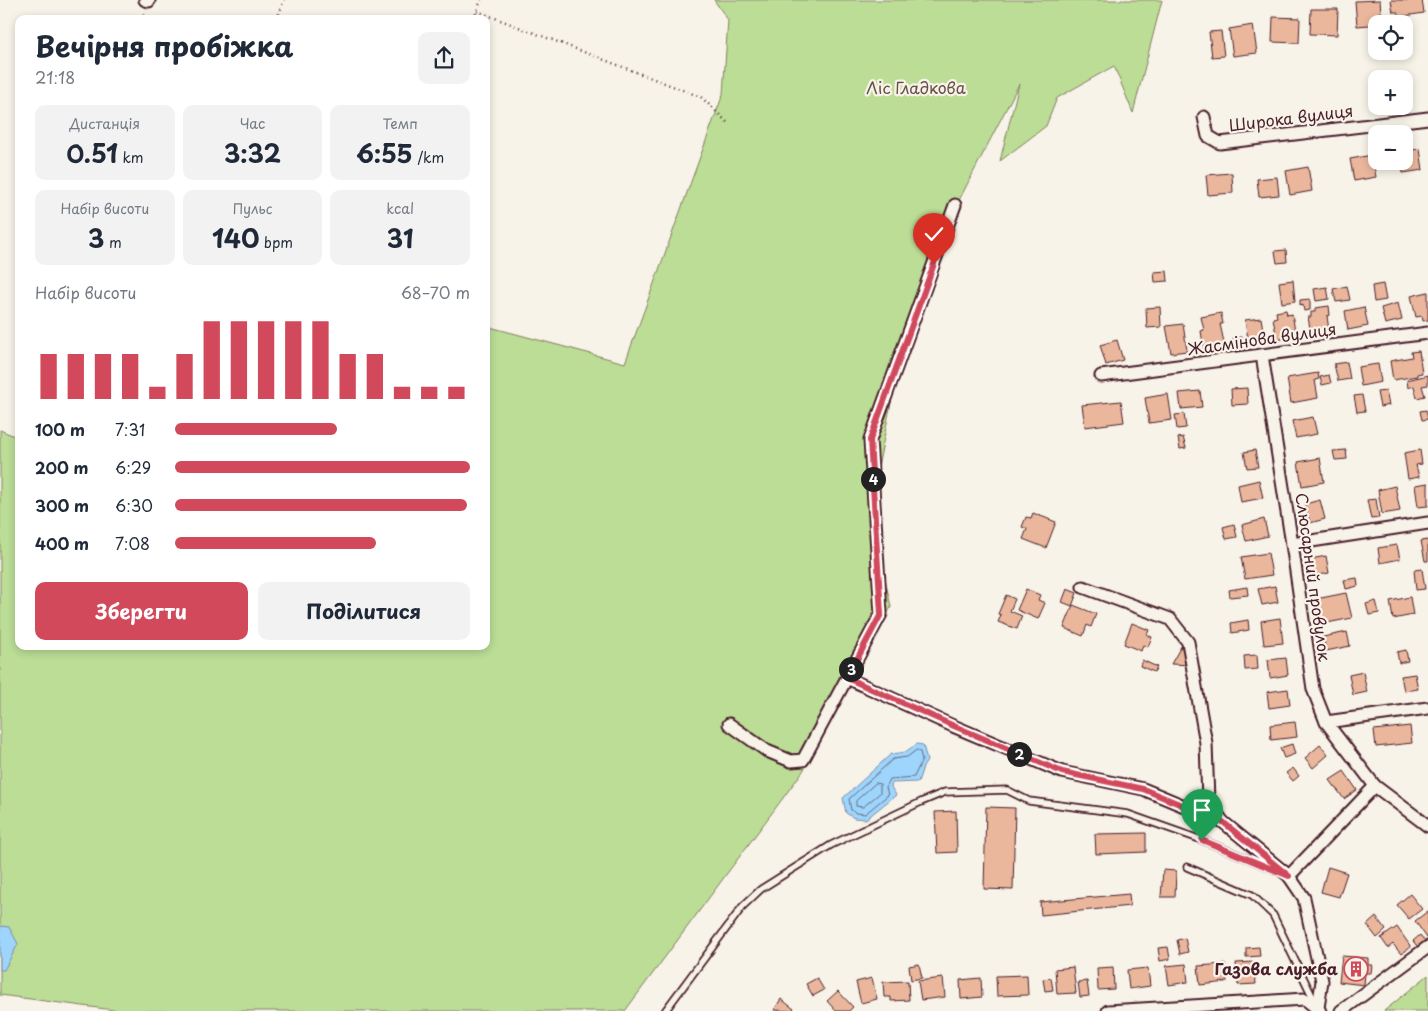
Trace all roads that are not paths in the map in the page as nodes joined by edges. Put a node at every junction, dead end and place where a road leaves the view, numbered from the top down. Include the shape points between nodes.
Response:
1 (1204, 117) dead end
2 (1428, 118) edge
3 (955, 205) dead end
4 (1428, 333) edge
5 (1262, 355) junction
6 (1101, 376) dead end
7 (1428, 523) edge
8 (1292, 544) junction
9 (1083, 587) dead end
10 (847, 678) junction
11 (1428, 708) edge
12 (1326, 722) junction
13 (729, 724) dead end
14 (1375, 786) junction
15 (1223, 822) junction
16 (1428, 826) edge
17 (1188, 867) dead end
18 (1289, 876) junction
19 (1428, 946) edge
20 (1319, 1009) edge
21 (665, 1011) edge
22 (1108, 1011) edge
23 (1341, 1011) edge

1 - 2 street, Широка вулиця via 1208,136 1220,143
3 - 10 street via 870,440 881,614
4 - 5 street, Жасмінова вулиця
5 - 6 street, Жасмінова вулиця
5 - 8 street, Слюсарний провулок
7 - 8 street
8 - 12 street, Слюсарний провулок via 1313,689
9 - 15 street via 1170,619 1188,642 1206,743 1208,801
10 - 13 street via 803,760 791,761 767,751
10 - 15 street via 1062,772 1143,789
11 - 12 street
12 - 14 street, Слюсарний провулок
14 - 16 street, Слюсарний провулок
14 - 18 street
15 - 18 street
17 - 20 lane via 1252,895 1273,916
18 - 20 street via 1304,898 1322,981
18 - 21 lane via 1128,814 1029,800 1007,790 945,792 831,845 761,889 743,906
19 - 23 street
20 - 22 street via 1305,999

